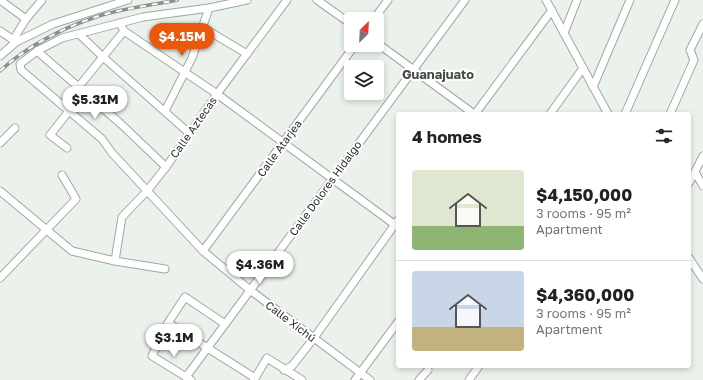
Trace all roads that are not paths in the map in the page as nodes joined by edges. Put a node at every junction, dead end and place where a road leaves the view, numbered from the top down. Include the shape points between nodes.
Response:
1 (0, 0) edge
2 (42, 0) edge
3 (103, 0) edge
4 (128, 0) edge
5 (247, 0) edge
6 (287, 0) edge
7 (318, 0) edge
8 (388, 0) edge
9 (465, 0) edge
10 (546, 0) edge
11 (577, 0) edge
12 (630, 0) edge
13 (675, 0) edge
14 (100, 8) junction
15 (209, 8) junction
16 (552, 10) junction
17 (379, 12) edge
18 (26, 19) junction
19 (344, 19) edge
20 (120, 23) junction
21 (703, 24) edge
22 (202, 27) junction
23 (0, 31) edge
24 (124, 31) junction
25 (564, 33) junction
26 (79, 34) junction
27 (14, 41) junction
28 (384, 48) edge
29 (37, 51) junction
30 (350, 52) edge
31 (247, 54) junction
32 (0, 56) edge
33 (103, 57) junction
34 (583, 68) junction
35 (413, 70) junction
36 (185, 73) junction
37 (593, 87) junction
38 (78, 88) junction
39 (217, 94) junction
40 (66, 109) junction
41 (165, 111) junction
42 (472, 112) edge
43 (476, 112) edge
44 (551, 112) edge
45 (607, 112) edge
46 (626, 112) edge
47 (671, 112) edge
48 (15, 128) dead end
49 (190, 133) junction
50 (283, 142) junction
51 (0, 143) edge
52 (68, 148) dead end
53 (703, 156) edge
54 (166, 167) junction
55 (695, 172) junction
56 (62, 175) dead end
57 (333, 179) junction
58 (691, 179) edge
59 (703, 186) edge
60 (0, 191) edge
61 (147, 191) junction
62 (396, 222) edge
63 (396, 224) edge
64 (47, 229) junction
65 (203, 251) junction
66 (115, 261) junction
67 (691, 261) edge
68 (165, 268) dead end
69 (0, 278) edge
70 (703, 279) edge
71 (250, 290) junction
72 (168, 323) junction
73 (225, 324) junction
74 (396, 325) edge
75 (314, 338) junction
76 (207, 348) junction
77 (477, 368) edge
78 (284, 370) junction
79 (428, 370) dead end
80 (361, 372) junction
81 (189, 378) edge
82 (254, 379) edge
83 (302, 380) edge
84 (356, 380) edge
85 (370, 380) edge
86 (419, 380) edge
87 (468, 380) edge

1 - 18 street
2 - 18 street
3 - 14 street
4 - 14 street
5 - 15 street
6 - 31 street, Calle Aztecas
7 - 19 street
8 - 17 street
9 - 35 street, Calle Dolores Hidalgo
10 - 16 street
11 - 25 street
12 - 37 street
13 - 46 street
14 - 27 street
15 - 20 street via 143,17
15 - 22 street
16 - 25 street
16 - 43 street
18 - 27 street
20 - 24 street
20 - 26 street
21 - 47 street via 690,50 694,60
22 - 31 street
22 - 36 street
23 - 27 street
24 - 33 street
24 - 36 street
25 - 34 street
26 - 29 street via 62,38
26 - 33 street
27 - 32 street
28 - 35 street
29 - 38 street
29 - 40 street, Calle Xichú via 20,64 21,70
30 - 50 street, Calle Atarjea
31 - 39 street, Calle Aztecas
33 - 38 street
33 - 41 street
34 - 37 street
34 - 44 street
35 - 42 street
35 - 57 street, Calle Dolores Hidalgo
36 - 39 street
36 - 41 street
37 - 45 street
38 - 40 street
38 - 54 street
39 - 49 street, Calle Aztecas
39 - 50 street
40 - 52 street via 50,135
40 - 61 street, Calle Xichú via 102,139
41 - 49 street
48 - 51 street
49 - 54 street, Calle Aztecas
50 - 57 street
50 - 65 street, Calle Atarjea
53 - 55 street
54 - 61 street, Calle Aztecas
55 - 58 street
55 - 59 street
56 - 64 street via 76,199
57 - 62 street
57 - 71 street, Calle Dolores Hidalgo
60 - 64 street
61 - 65 street, Calle Xichú
61 - 66 street, Calle Aztecas via 122,217
63 - 75 street
64 - 66 street via 72,251
64 - 69 street
65 - 71 street, Calle Xichú
66 - 68 street
67 - 70 street
71 - 73 street, Calle Dolores Hidalgo
71 - 75 street, Calle Xichú
72 - 73 street via 185,297
72 - 76 street
72 - 81 street via 152,356
73 - 76 street, Calle Dolores Hidalgo
74 - 80 street
75 - 78 street via 292,366
75 - 80 street, Calle Xichú
76 - 81 street, Calle Dolores Hidalgo
76 - 82 street
77 - 87 street
78 - 82 street via 267,358
78 - 83 street
79 - 86 street
80 - 84 street
80 - 85 street, Calle Xichú

